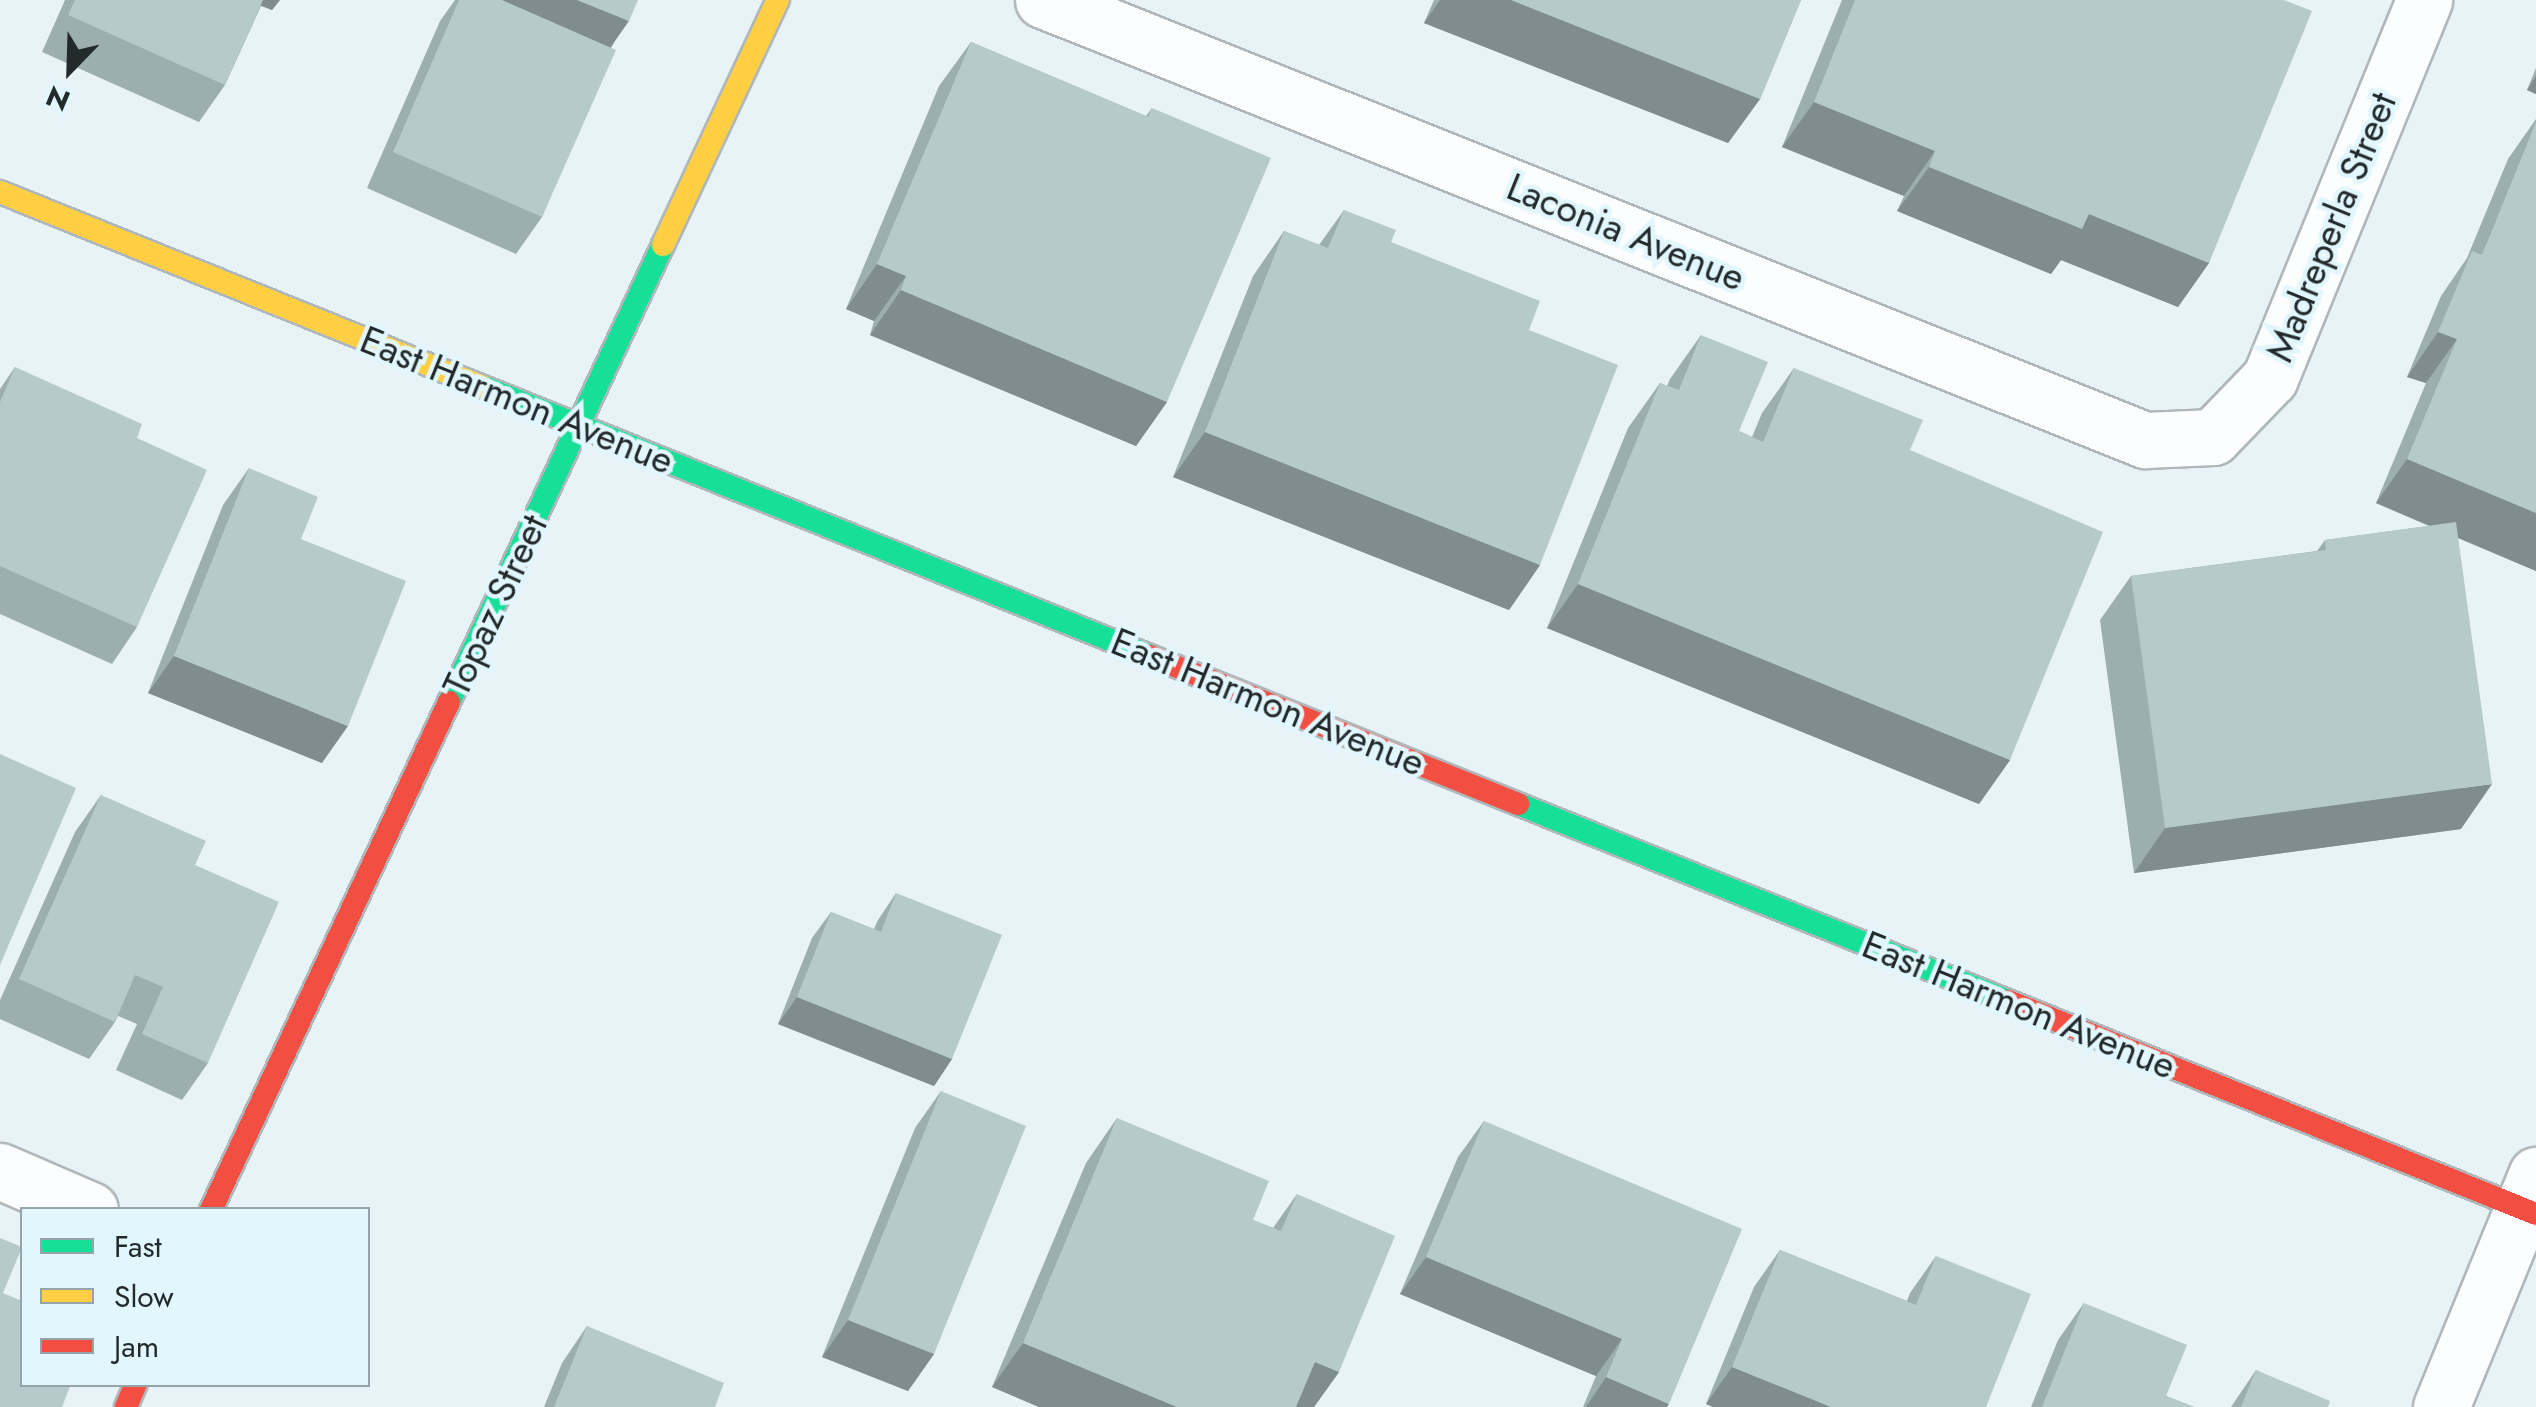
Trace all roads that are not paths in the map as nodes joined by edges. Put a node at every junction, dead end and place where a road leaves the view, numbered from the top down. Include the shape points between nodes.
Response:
1 (778, 0) edge
2 (1044, 0) edge
3 (2424, 0) edge
4 (0, 192) edge
5 (579, 425) junction
6 (2213, 437) joint
7 (0, 1171) edge
8 (2532, 1199) edge
9 (83, 1207) edge
10 (212, 1207) edge
11 (2441, 1407) edge

1 - 5 main road, Topaz Street
2 - 6 street, Laconia Avenue via 2146,440
3 - 6 street, Madreperla Street via 2270,378
4 - 5 main road, East Harmon Avenue
5 - 8 main road, East Harmon Avenue
5 - 10 main road, Topaz Street
7 - 9 street
8 - 11 street

